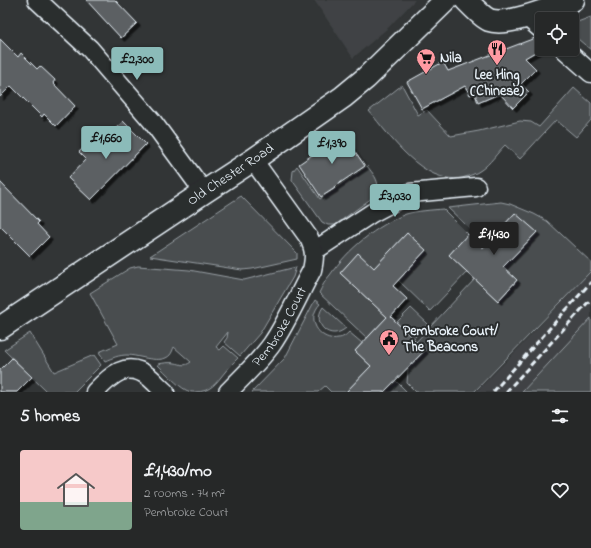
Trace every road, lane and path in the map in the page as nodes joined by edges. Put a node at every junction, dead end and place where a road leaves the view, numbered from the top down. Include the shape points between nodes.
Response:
1 (37, 0) edge
2 (466, 0) edge
3 (573, 0) edge
4 (439, 2) edge
5 (553, 12) edge
6 (535, 23) edge
7 (572, 56) edge
8 (591, 73) edge
9 (253, 160) junction
10 (476, 187) dead end
11 (204, 192) junction
12 (314, 251) junction
13 (1, 324) edge
14 (95, 392) edge
15 (165, 392) edge
16 (228, 392) edge

1 - 11 street via 90,49 152,121
2 - 6 main road via 495,22
3 - 5 main road
4 - 9 main road, Old Chester Road via 366,78
7 - 8 street
9 - 11 main road, Old Chester Road
9 - 12 street via 309,238
10 - 12 street via 410,193 372,213
11 - 13 main road, Old Chester Road
12 - 16 street, Pembroke Court via 312,270 272,344
14 - 15 street via 118,371 128,369 138,370 148,376

